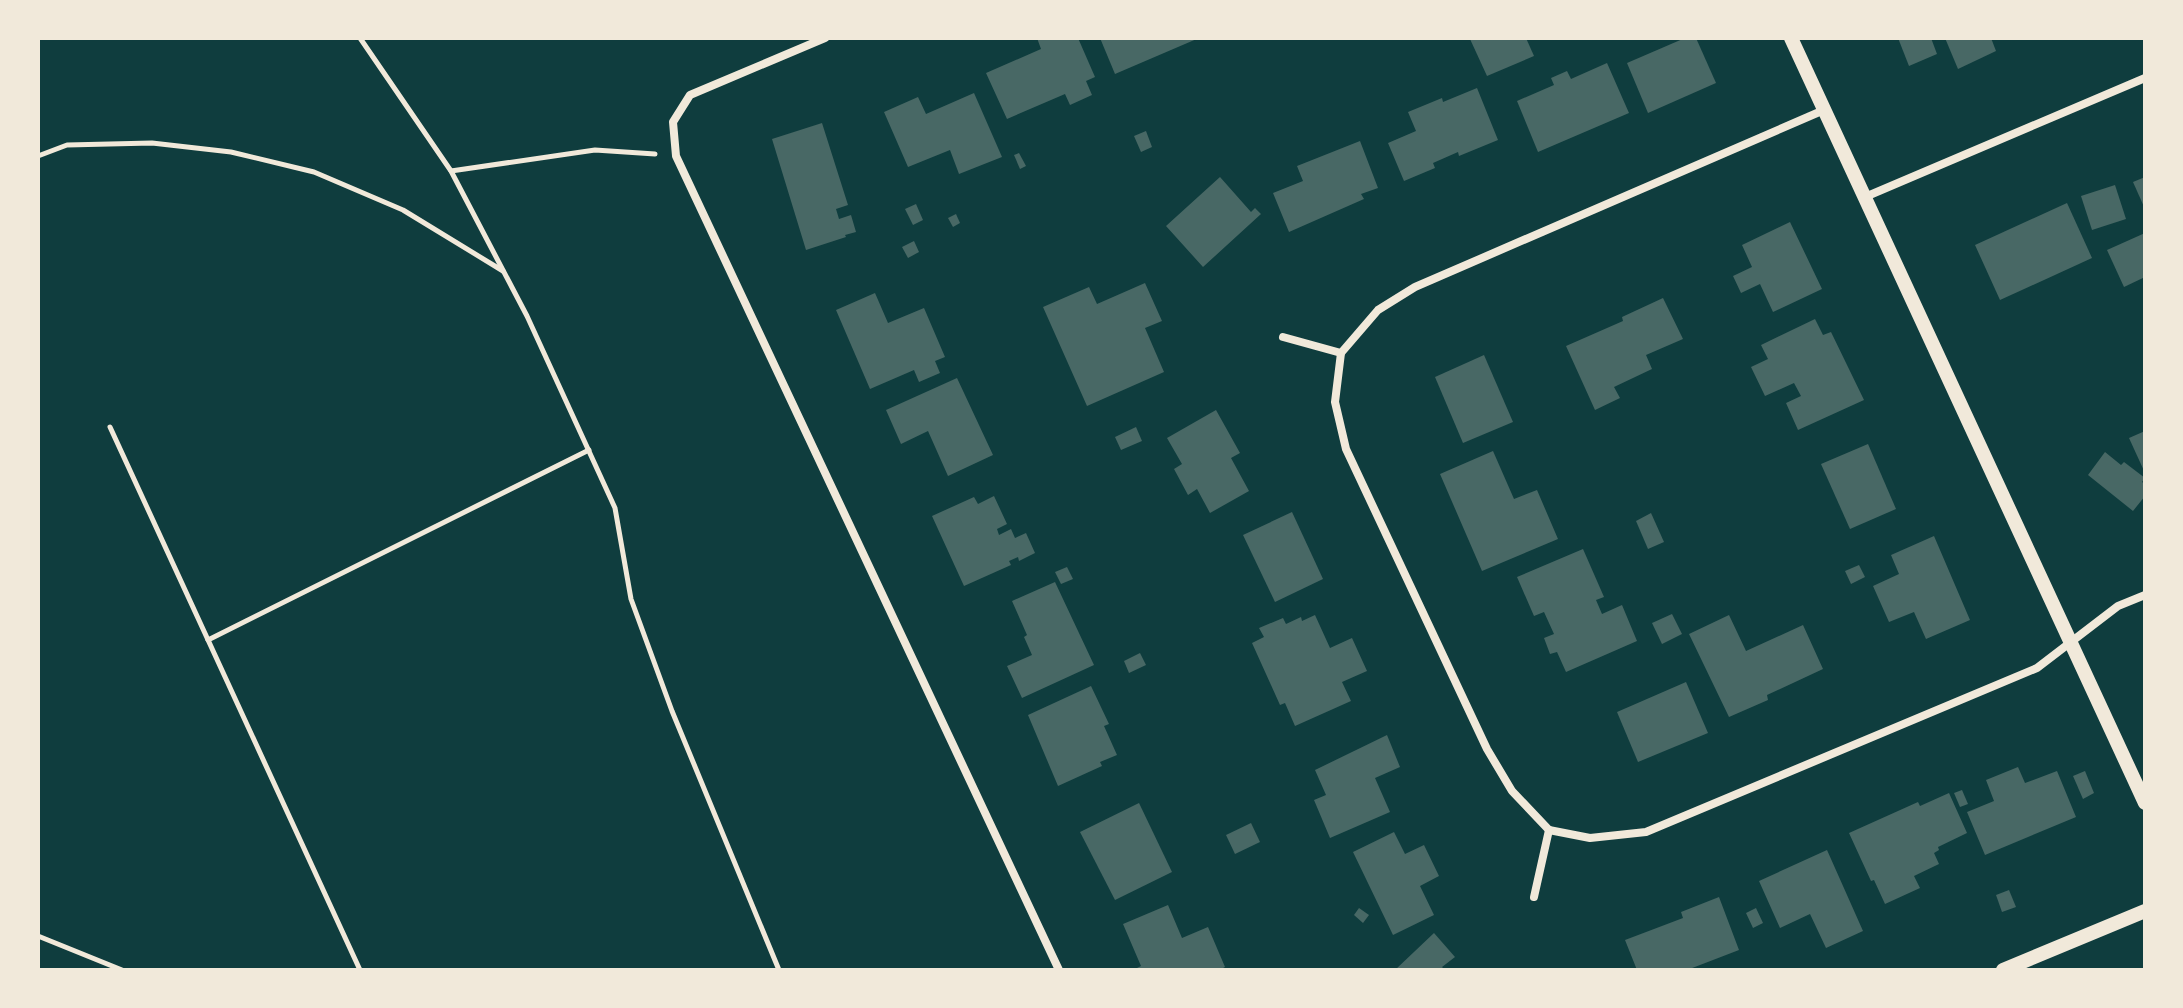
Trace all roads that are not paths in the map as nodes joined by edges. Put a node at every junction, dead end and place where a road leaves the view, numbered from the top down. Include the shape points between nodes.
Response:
1 (825, 38) edge
2 (1791, 38) edge
3 (2145, 78) edge
4 (1824, 110) junction
5 (1865, 197) junction
6 (1283, 337) dead end
7 (1341, 353) junction
8 (2145, 595) edge
9 (2069, 641) junction
10 (2145, 803) edge
11 (1549, 830) junction
12 (1534, 897) dead end
13 (2145, 911) edge
14 (1059, 970) edge
15 (2003, 970) edge

1 - 14 street via 690,95 673,122 676,156
2 - 4 street
3 - 5 street
4 - 5 street
4 - 7 street via 1415,287 1378,310
5 - 9 street
6 - 7 street
7 - 11 street via 1335,402 1346,449 1487,749 1512,791
8 - 9 street via 2118,606
9 - 10 street
9 - 11 street via 2037,668 1646,832 1590,838
11 - 12 street
13 - 15 street

